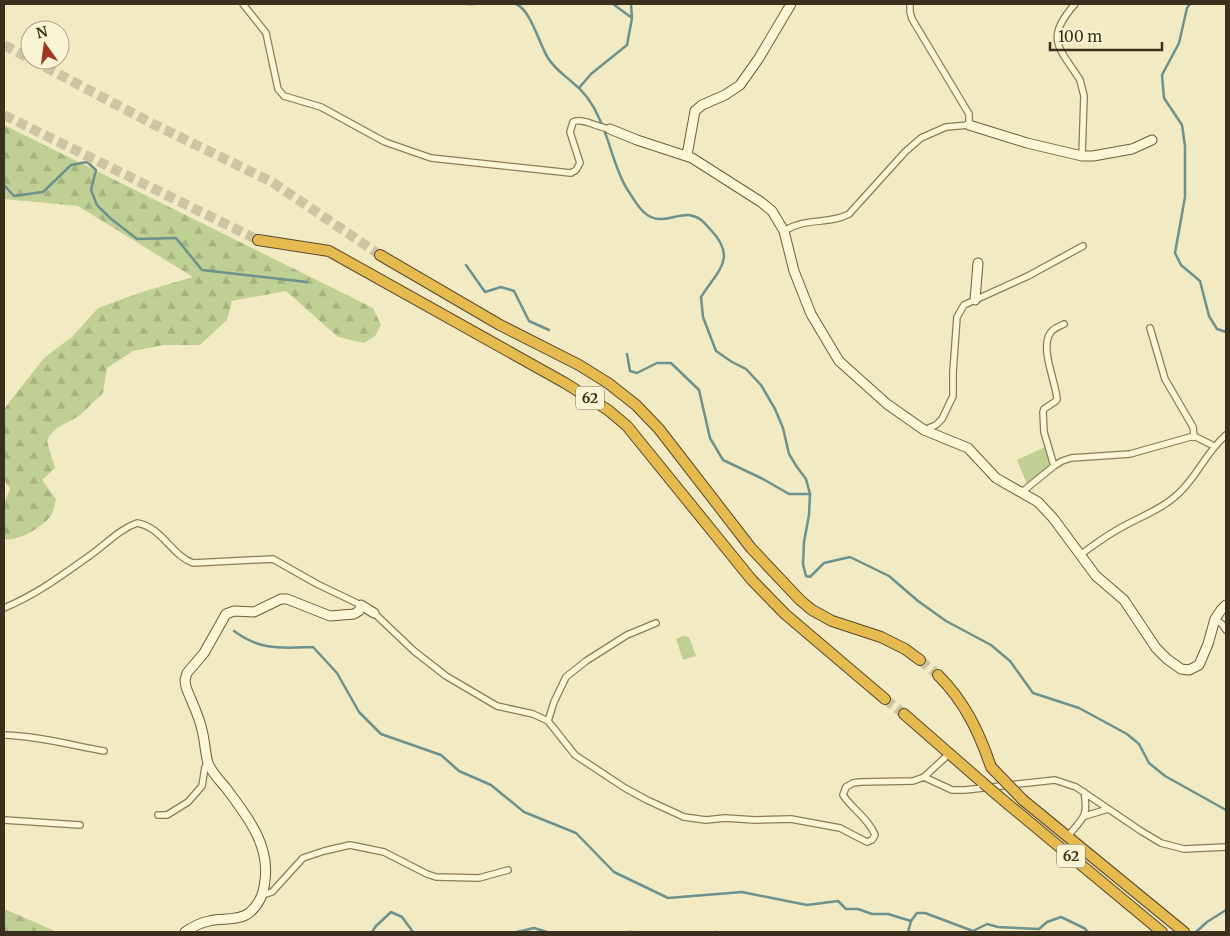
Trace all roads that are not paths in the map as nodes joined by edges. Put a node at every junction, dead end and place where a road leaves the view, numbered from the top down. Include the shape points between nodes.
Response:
1 (243, 4) edge
2 (792, 4) edge
3 (910, 4) edge
4 (1075, 4) edge
5 (969, 125) junction
6 (610, 128) joint
7 (1152, 140) dead end
8 (687, 155) junction
9 (1082, 156) junction
10 (784, 231) junction
11 (258, 240) tunnel mouth
12 (1083, 246) dead end
13 (380, 255) tunnel mouth
14 (978, 262) dead end
15 (975, 300) junction
16 (1064, 324) dead end
17 (1150, 328) dead end
18 (924, 430) junction
19 (1226, 435) edge
20 (1194, 436) junction
21 (1214, 446) junction
22 (1054, 466) junction
23 (1022, 492) junction
24 (1080, 555) junction
25 (361, 605) junction
26 (1226, 606) edge
27 (4, 608) edge
28 (374, 613) joint
29 (1215, 619) junction
30 (656, 623) dead end
31 (1226, 630) edge
32 (920, 660) tunnel mouth
33 (938, 675) tunnel mouth
34 (885, 699) tunnel mouth
35 (904, 714) tunnel mouth
36 (548, 721) junction
37 (4, 735) edge
38 (104, 751) dead end
39 (950, 753) junction
40 (208, 762) junction
41 (924, 776) junction
42 (1084, 792) junction
43 (1108, 809) junction
44 (158, 815) dead end
45 (1085, 816) junction
46 (4, 820) edge
47 (80, 825) dead end
48 (1067, 837) junction
49 (1226, 847) edge
50 (508, 870) dead end
51 (263, 895) junction
52 (185, 932) edge
53 (1162, 932) edge
54 (1184, 932) edge

1 - 6 street via 266,33 280,92 321,107 390,145 440,160 571,173 580,163 570,132 571,124 580,120 600,128
2 - 8 street via 740,85 695,111
3 - 5 street via 912,19 969,114
4 - 9 street via 1060,22 1057,38 1082,86
5 - 9 street
5 - 10 street via 946,127 921,138 849,214 796,224
6 - 8 street
7 - 9 street via 1132,149
8 - 10 street via 761,202 775,215
10 - 18 street via 794,271 811,314 839,361 887,404
11 - 34 highway, 62 via 329,251 564,382 608,410 627,426 751,579 785,614
12 - 15 street
13 - 32 highway, 62 via 608,383 659,428 745,541 800,600 832,621 881,637
14 - 15 street
15 - 18 street via 964,305 957,317 953,396 942,419
16 - 22 street via 1049,335 1047,350 1057,398 1044,409 1044,432
17 - 20 street via 1165,379 1193,427
18 - 23 street via 968,448 992,476
19 - 21 street
20 - 21 street
20 - 22 street via 1130,454 1071,458
21 - 24 street via 1176,496
22 - 23 street
23 - 24 street via 1038,502
24 - 29 street via 1096,576 1124,600 1156,648 1181,668 1189,670 1198,665
25 - 27 street via 273,559 193,564 152,528 137,523 23,600
25 - 28 street
25 - 40 street via 360,611 354,614 330,616 281,599 254,612 234,610 226,614 185,680 202,728
26 - 29 street
28 - 36 street via 426,661 486,701
29 - 31 street
30 - 36 street via 627,635 566,677
33 - 48 highway, 62, bridge via 973,720 991,767 1023,800
35 - 39 highway, 62
36 - 41 street via 575,755 647,800 696,819 802,820 840,828 867,842 875,836 873,829 848,803 843,795 846,787 853,782 912,781
37 - 38 street via 27,736
39 - 41 street
39 - 53 highway, 62, bridge
40 - 44 street via 202,786 188,802 167,815
40 - 51 street via 242,809 262,845 266,875
41 - 42 street via 952,790 1056,780
42 - 43 street
42 - 45 street
43 - 45 street
43 - 49 street via 1140,831 1172,846 1184,849
45 - 48 street
46 - 47 street
48 - 54 highway, 62
50 - 51 street via 479,878 436,877 384,852 350,845 303,858 272,892
51 - 52 street via 247,914 207,921

